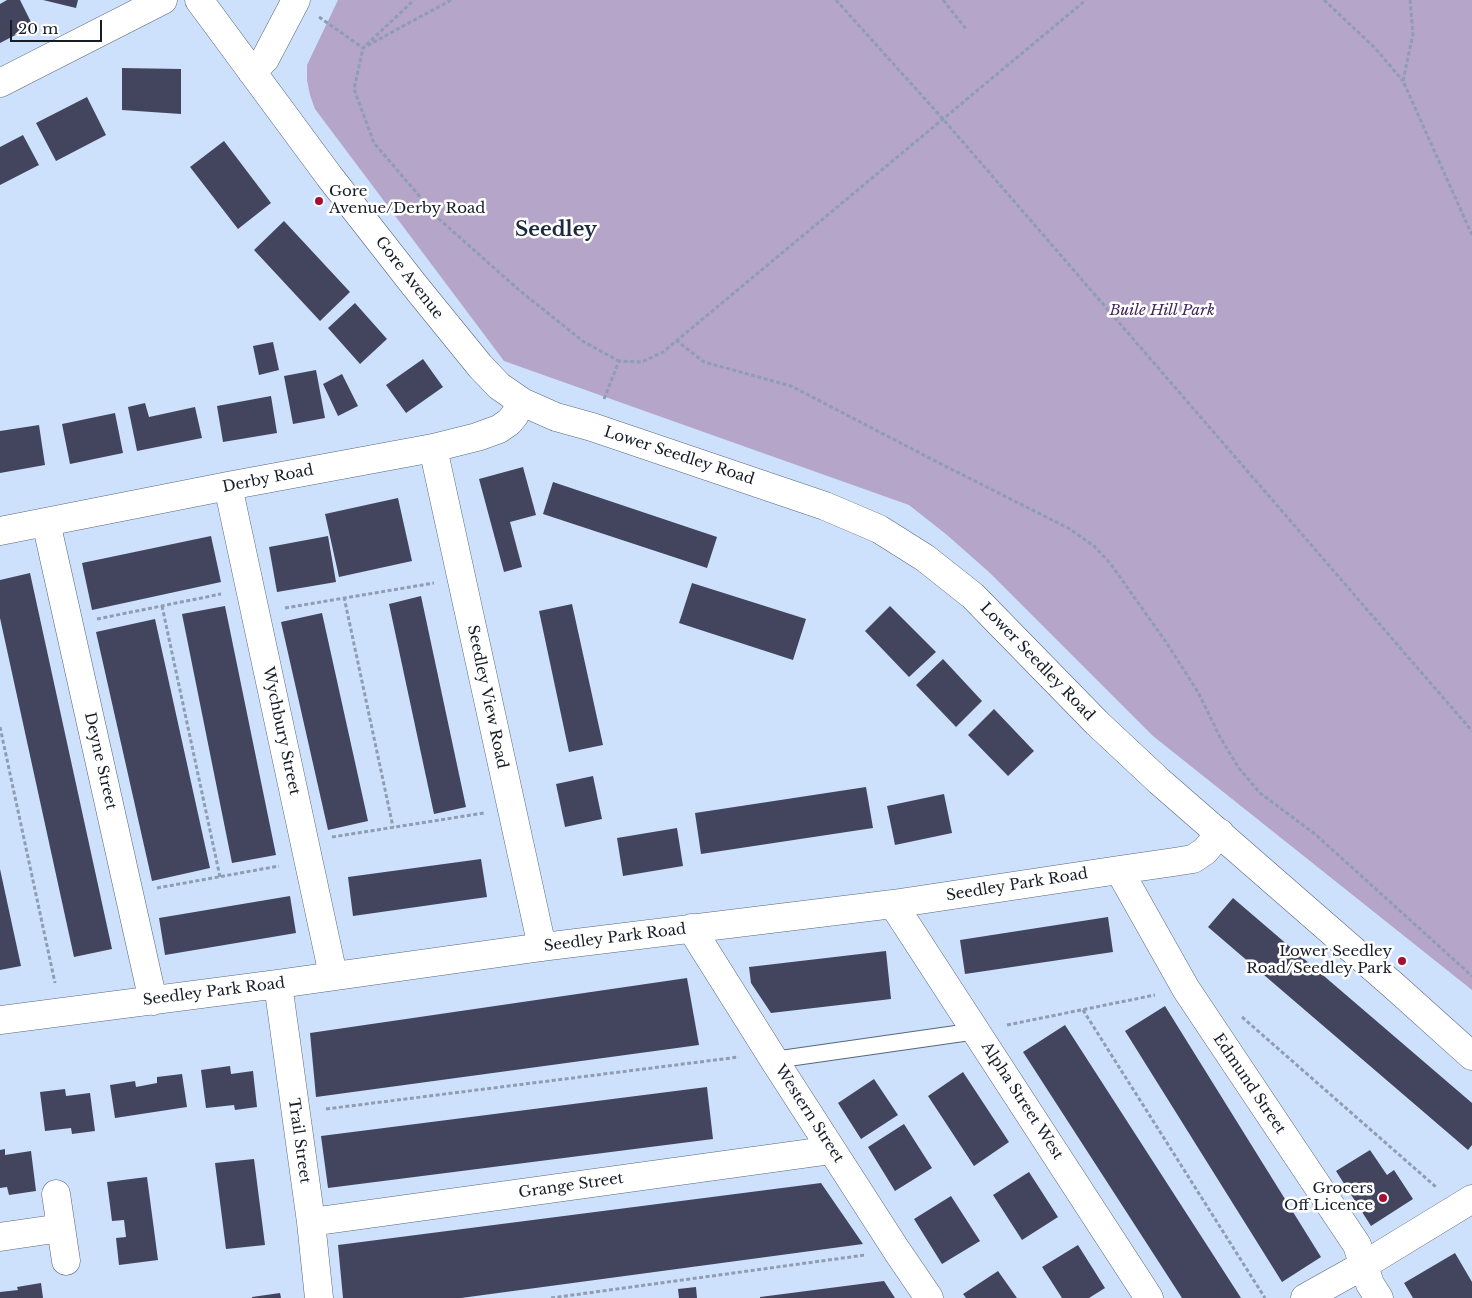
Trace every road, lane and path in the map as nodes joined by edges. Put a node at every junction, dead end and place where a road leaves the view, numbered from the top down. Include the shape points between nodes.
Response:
1 (163, 0) edge
2 (199, 0) edge
3 (296, 0) edge
4 (414, 0) edge
5 (451, 0) edge
6 (836, 0) edge
7 (943, 0) edge
8 (1086, 0) edge
9 (1324, 0) edge
10 (1410, 0) edge
11 (327, 22) dead end
12 (967, 30) dead end
13 (364, 48) junction
14 (252, 72) junction
15 (1403, 82) junction
16 (0, 83) edge
17 (943, 119) junction
18 (1472, 235) edge
19 (676, 340) junction
20 (619, 361) junction
21 (605, 397) dead end
22 (522, 402) junction
23 (433, 448) junction
24 (228, 486) junction
25 (46, 522) junction
26 (0, 531) edge
27 (462, 579) junction
28 (221, 594) dead end
29 (344, 597) junction
30 (162, 606) junction
31 (255, 613) junction
32 (96, 619) dead end
33 (0, 726) edge
34 (1472, 731) edge
35 (512, 809) junction
36 (393, 827) junction
37 (1220, 832) junction
38 (305, 842) junction
39 (277, 866) dead end
40 (1119, 870) junction
41 (220, 877) junction
42 (157, 888) dead end
43 (893, 904) junction
44 (691, 928) junction
45 (542, 947) junction
46 (333, 976) junction
47 (1472, 976) edge
48 (278, 984) junction
49 (1186, 989) junction
50 (153, 1001) junction
51 (1083, 1010) junction
52 (62, 1011) junction
53 (1235, 1013) dead end
54 (0, 1020) edge
55 (977, 1031) junction
56 (770, 1054) junction
57 (1472, 1056) edge
58 (295, 1114) junction
59 (832, 1150) junction
60 (56, 1194) dead end
61 (1465, 1203) edge
62 (310, 1222) junction
63 (61, 1228) junction
64 (0, 1237) edge
65 (897, 1251) junction
66 (66, 1261) dead end
67 (1364, 1264) junction
68 (319, 1298) edge
69 (551, 1298) edge
70 (929, 1298) edge
71 (1149, 1298) edge
72 (1265, 1298) edge
73 (1304, 1298) edge
74 (1379, 1298) edge

1 - 16 street
2 - 14 street, Gore Avenue
3 - 14 street via 265,59
4 - 13 path
5 - 13 path
6 - 17 path
7 - 12 path
8 - 17 path
9 - 15 path via 1376,48
10 - 15 path via 1412,34
11 - 13 path
13 - 20 path via 354,89 374,143 439,219 584,342
14 - 22 street, Gore Avenue via 329,176 480,366 499,386
15 - 18 path
17 - 19 path
17 - 34 path
19 - 20 path via 663,352 642,362
19 - 47 path via 704,362 791,386 1068,528 1094,546 1110,563 1166,642 1198,692 1238,767 1260,793 1315,834
20 - 21 path
22 - 23 street, Derby Road via 509,422 499,429
22 - 37 street, Lower Seedley Road via 556,417 785,491 879,529 925,558 974,596 1097,723
23 - 24 street, Derby Road
23 - 27 street, Seedley View Road
24 - 25 street, Derby Road
24 - 31 street, Wychbury Street
25 - 26 street, Derby Road
25 - 50 street, Deyne Street
27 - 29 path
27 - 35 street, Seedley View Road
28 - 30 path
29 - 31 path
29 - 36 path
30 - 32 path
30 - 41 path
31 - 38 street, Wychbury Street
33 - 52 path
35 - 36 path
35 - 45 street, Seedley View Road
36 - 38 path
37 - 40 street, Seedley Park Road via 1193,859
37 - 57 street, Lower Seedley Road
38 - 46 street, Wychbury Street
39 - 41 path
40 - 43 street, Seedley Park Road
40 - 49 street, Edmund Street
41 - 42 path
43 - 44 street, Seedley Park Road
43 - 55 street, Alpha Street West
44 - 45 street, Seedley Park Road
44 - 56 street, Western Street
45 - 46 street, Seedley Park Road
46 - 48 street, Seedley Park Road
48 - 50 street, Seedley Park Road
48 - 58 street, Trail Street
49 - 51 path
49 - 67 street, Edmund Street via 1357,1245
50 - 52 street, Seedley Park Road
51 - 55 path
51 - 72 path
52 - 54 street, Seedley Park Road
53 - 61 path
55 - 56 lane
55 - 71 street, Alpha Street West
56 - 58 path
56 - 59 street, Western Street
58 - 62 street, Trail Street
59 - 62 street, Grange Street
59 - 65 street, Western Street
60 - 63 street
61 - 67 street
62 - 68 street, Trail Street
63 - 64 street
63 - 66 street
65 - 69 path
65 - 70 street, Western Street
67 - 73 street
67 - 74 street, Edmund Street via 1370,1284

